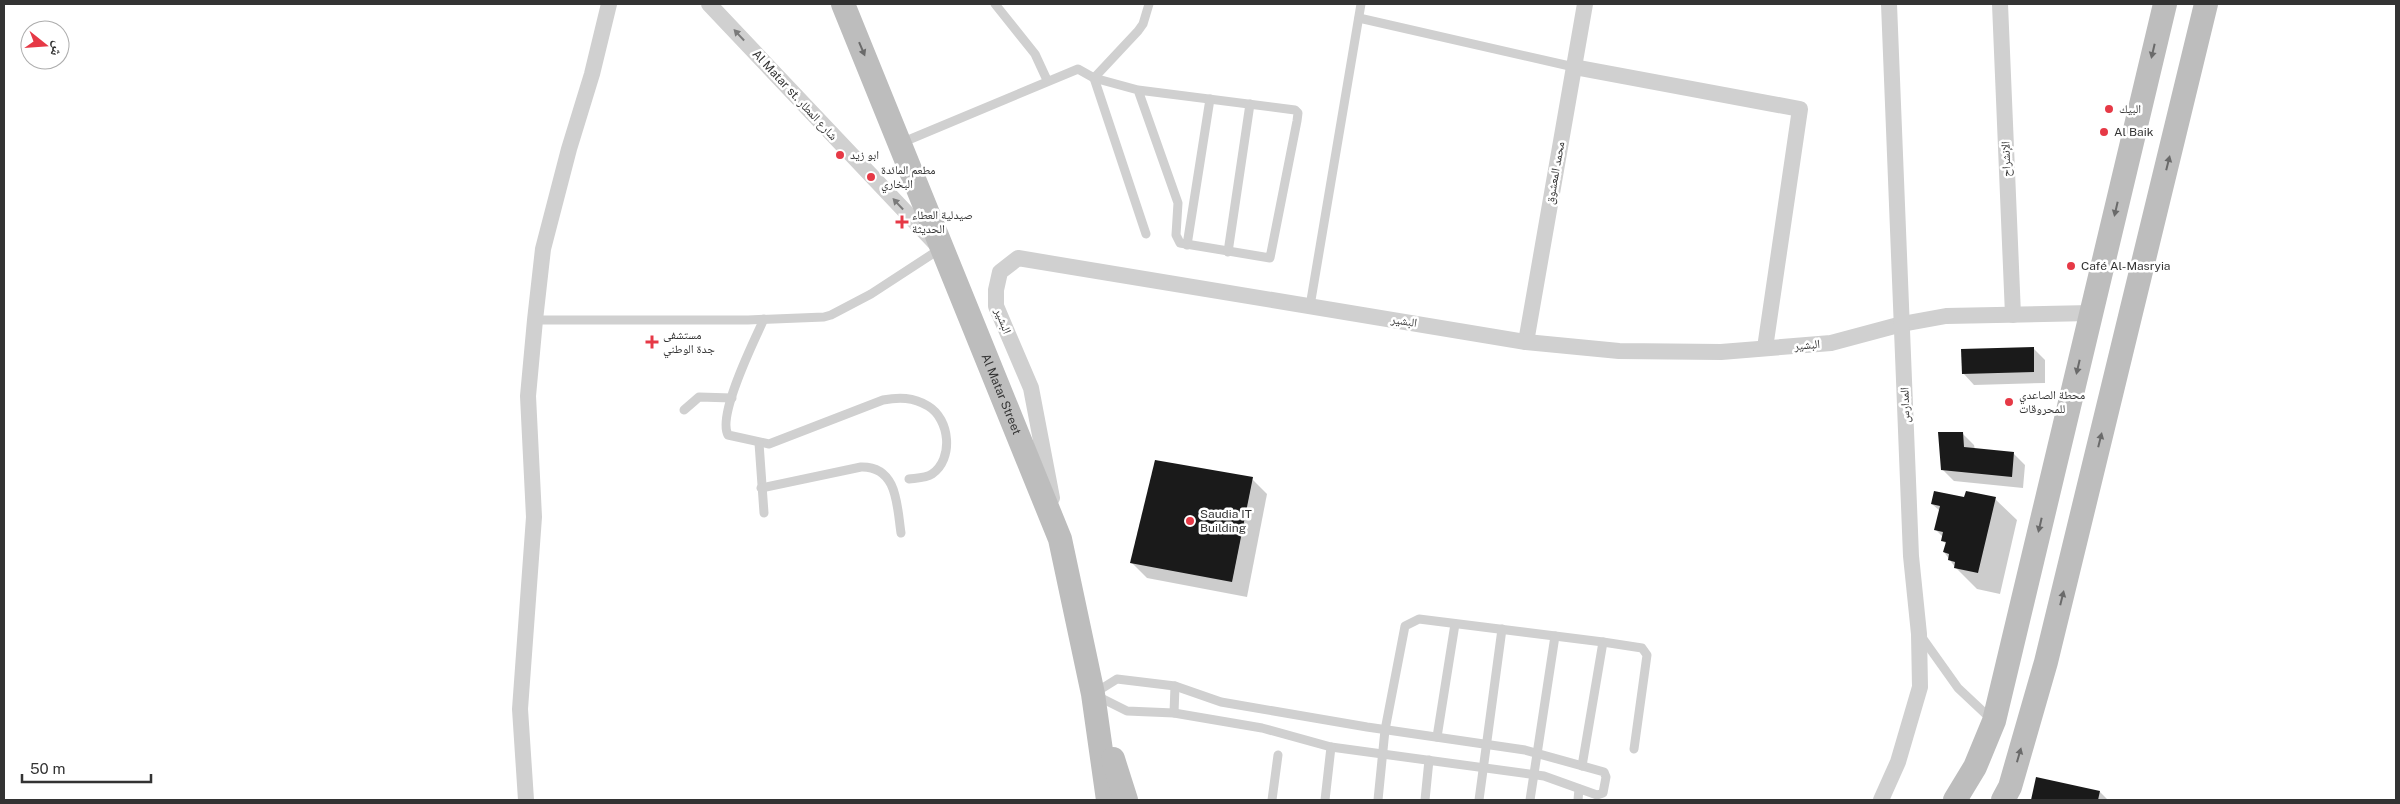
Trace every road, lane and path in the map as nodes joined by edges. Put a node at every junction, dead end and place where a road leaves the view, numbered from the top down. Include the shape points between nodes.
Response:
1 (609, 4) edge
2 (709, 4) edge
3 (843, 4) edge
4 (995, 4) edge
5 (1149, 4) edge
6 (1361, 4) edge
7 (1585, 4) edge
8 (1889, 4) edge
9 (2000, 4) edge
10 (2164, 4) edge
11 (2206, 4) edge
12 (1358, 18) junction
13 (1574, 67) junction
14 (1094, 78) junction
15 (1048, 80) junction
16 (1138, 90) junction
17 (1210, 99) junction
18 (1250, 104) junction
19 (900, 143) junction
20 (1146, 234) dead end
21 (1187, 245) junction
22 (942, 251) junction
23 (1228, 252) junction
24 (1310, 306) junction
25 (2091, 313) junction
26 (2013, 315) junction
27 (535, 320) junction
28 (764, 320) junction
29 (1902, 324) junction
30 (1526, 342) junction
31 (1765, 348) junction
32 (732, 398) junction
33 (684, 410) dead end
34 (759, 443) junction
35 (909, 479) dead end
36 (761, 488) junction
37 (764, 514) dead end
38 (901, 533) dead end
39 (1060, 539) junction
40 (1455, 624) junction
41 (1502, 629) junction
42 (1919, 634) junction
43 (1555, 636) junction
44 (1603, 642) junction
45 (1175, 686) junction
46 (1092, 694) junction
47 (1264, 709) junction
48 (1174, 713) junction
49 (1994, 721) junction
50 (1262, 728) junction
51 (1385, 730) junction
52 (1437, 737) junction
53 (1485, 744) junction
54 (1331, 747) junction
55 (1634, 749) dead end
56 (1536, 753) junction
57 (1383, 754) junction
58 (1278, 755) dead end
59 (1429, 760) junction
60 (1582, 766) junction
61 (1482, 768) junction
62 (1534, 775) junction
63 (1579, 789) junction
64 (526, 800) edge
65 (1108, 800) edge
66 (1126, 800) edge
67 (1272, 800) edge
68 (1324, 800) edge
69 (1378, 800) edge
70 (1425, 800) edge
71 (1479, 800) edge
72 (1530, 800) edge
73 (1578, 800) edge
74 (1882, 800) edge
75 (1955, 800) edge
76 (2003, 800) edge

1 - 27 street via 543,249
22 -> 2 street, Al Matar st. شارع المطار
3 -> 19 main road, Al Matar Street
4 - 15 lane via 1035,54
5 - 14 lane via 1138,31
6 - 12 lane
7 - 13 street, محمد المعشوق
8 - 29 street, المدارس
9 - 26 street, الإنشراح
10 -> 25 main road
76 -> 11 main road via 2010,787 2046,662
12 - 13 lane
12 - 24 lane
13 - 30 street, محمد المعشوق
13 - 31 street via 1800,109
14 - 15 lane via 1078,68
14 - 16 lane
14 - 20 lane
15 - 19 lane
16 - 17 lane
16 - 21 lane via 1178,204 1176,235 1180,243
17 - 18 lane
17 - 21 lane
18 - 23 lane
18 - 23 lane via 1298,113 1270,258
19 - 22 main road, Al Matar Street
21 - 23 lane
22 - 28 lane via 831,315
22 - 39 main road, Al Matar Street
24 - 30 street, البشير
24 - 39 street, البشير via 1018,258 1000,272 996,306 1031,388
25 - 26 street, البشير
25 -> 49 main road
26 - 29 street, البشير via 1946,316
27 - 28 lane
27 - 64 street via 528,396 534,517 520,709
28 - 32 lane via 743,362
29 - 31 street, البشير via 1831,343
29 - 42 street, المدارس via 1911,556
30 - 31 street, البشير via 1619,351 1721,352
32 - 33 lane via 699,397
32 - 34 lane via 726,433 730,437
34 - 35 lane via 770,444 883,400 906,398 931,408 938,416 947,440 945,458 936,470 928,476
34 - 36 lane
36 - 37 lane
36 - 38 lane via 867,467 894,485
39 - 46 main road, Al Matar Street
40 - 41 lane
40 - 51 lane via 1419,619 1405,626
40 - 52 lane
41 - 43 lane
41 - 53 lane
42 - 49 lane via 1958,688
42 - 74 street, المدارس via 1920,687 1898,762
43 - 44 lane
43 - 56 lane
44 - 55 lane via 1642,648 1647,655
44 - 60 lane
45 - 46 lane via 1117,679
45 - 47 lane via 1221,702
45 - 48 lane
46 - 48 lane via 1127,711
46 - 65 main road, Al Matar Street
46 - 66 main road
47 - 50 lane
47 - 51 lane
48 - 50 lane
49 - 75 main road via 1975,767
50 - 54 lane
51 - 52 lane
51 - 57 lane
52 - 53 lane
53 - 56 lane
53 - 61 lane
54 - 57 lane
54 - 68 lane
56 - 60 lane
56 - 62 lane
57 - 59 lane
57 - 69 lane
58 - 67 lane
59 - 61 lane
59 - 70 lane
60 - 63 lane via 1599,769 1606,777 1600,795
61 - 62 lane
61 - 71 lane
62 - 63 lane
62 - 72 lane
63 - 73 lane

